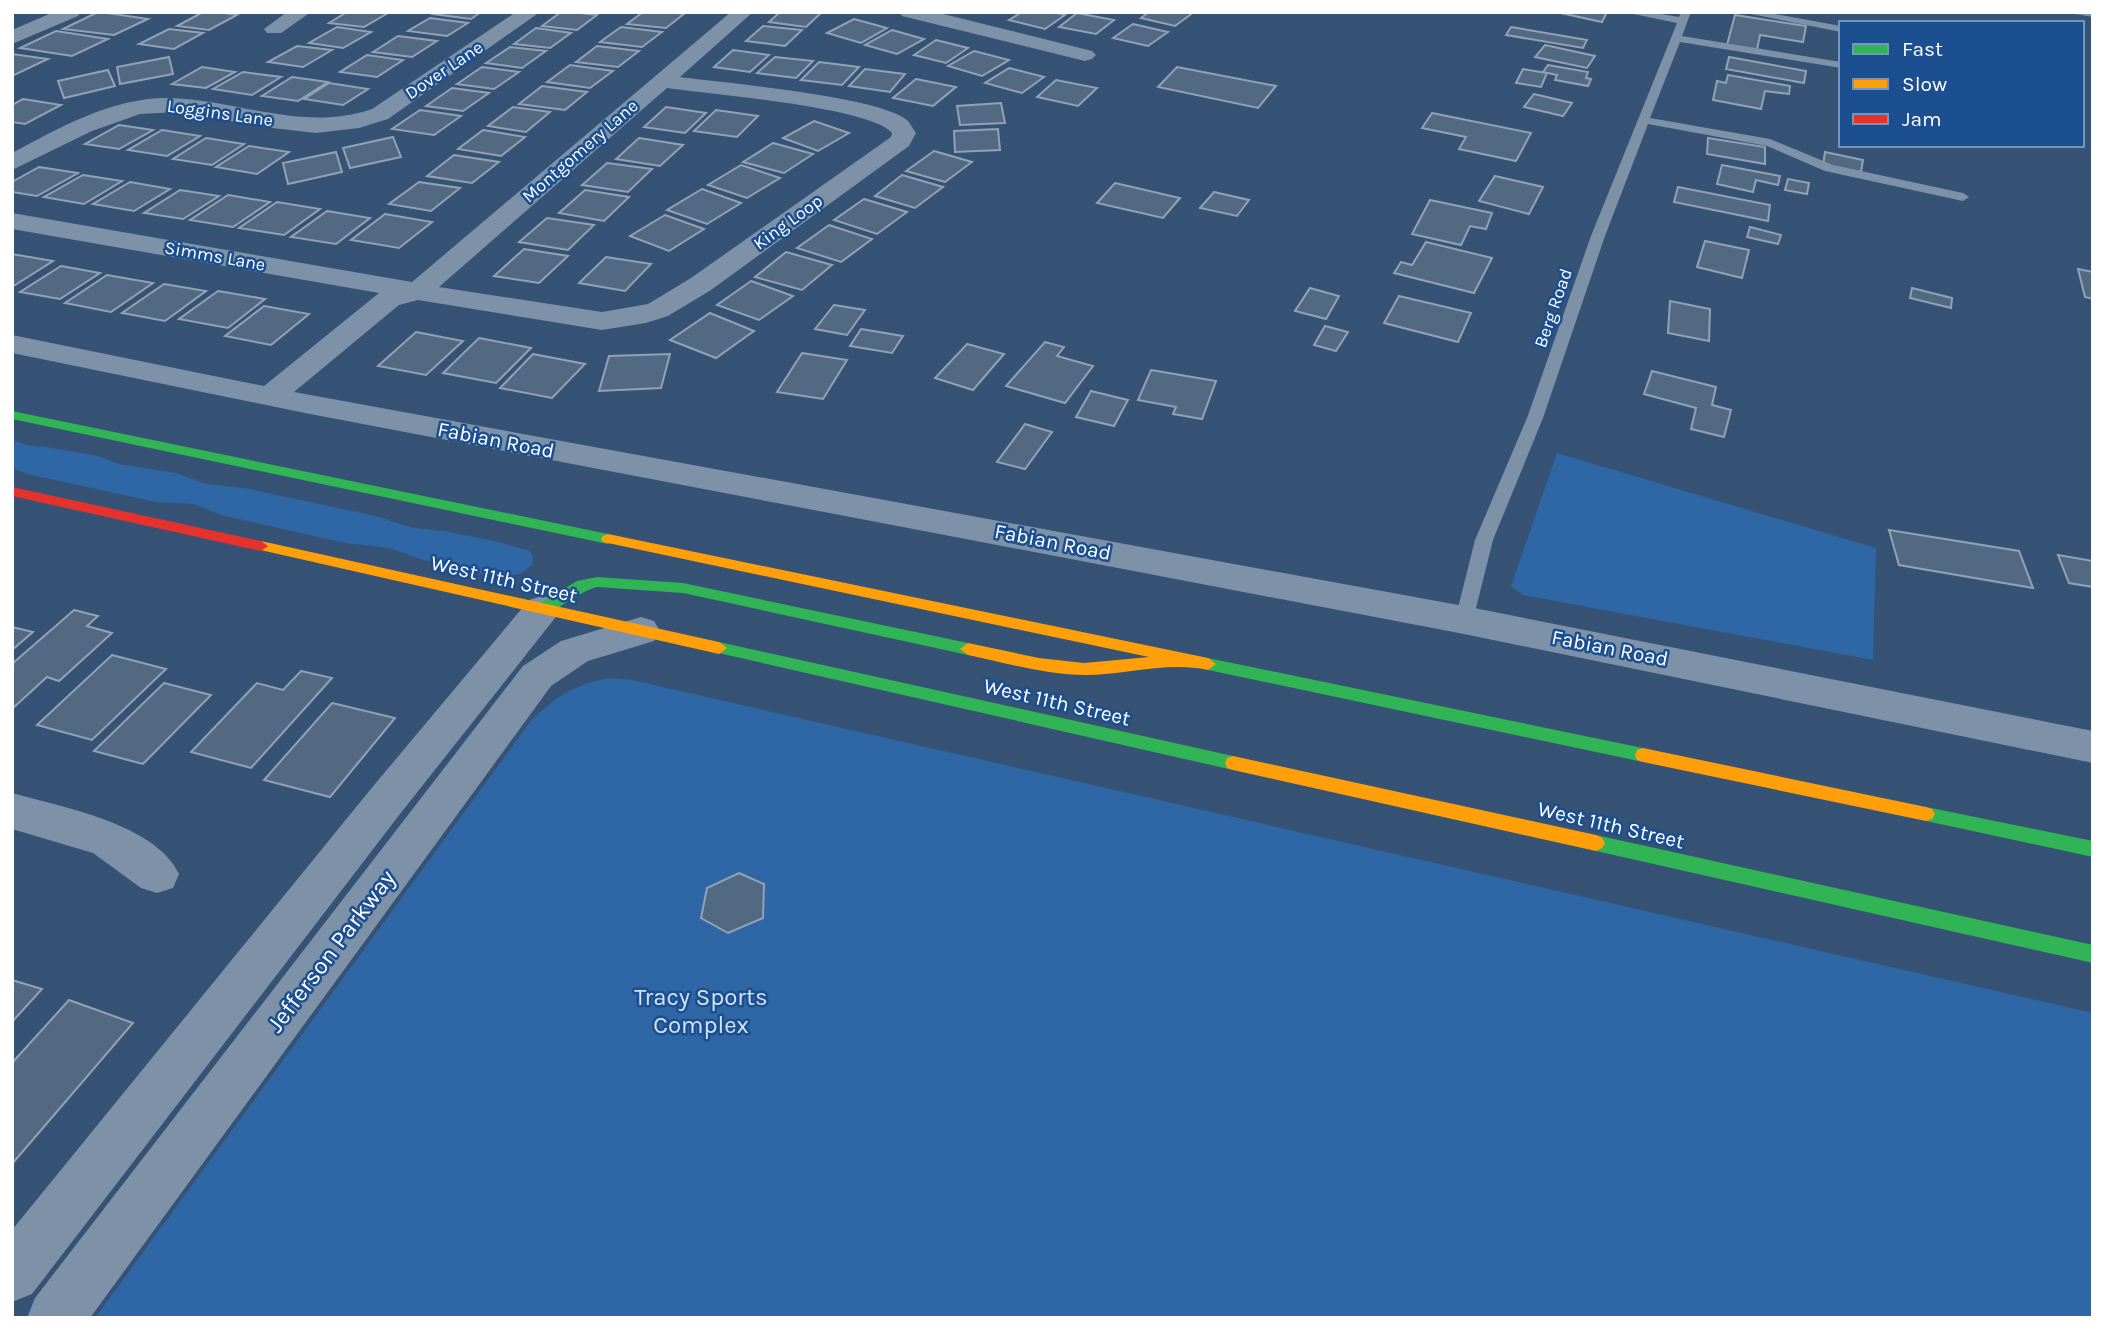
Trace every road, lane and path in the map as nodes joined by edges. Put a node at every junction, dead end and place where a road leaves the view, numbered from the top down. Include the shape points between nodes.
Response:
1 (71, 12) edge
2 (301, 12) edge
3 (530, 12) edge
4 (743, 12) edge
5 (909, 12) edge
6 (1629, 12) edge
7 (1746, 12) edge
8 (2068, 12) edge
9 (2093, 14) edge
10 (1685, 16) edge
11 (274, 29) dead end
12 (1839, 29) edge
13 (12, 38) edge
14 (1677, 38) junction
15 (1085, 55) dead end
16 (1839, 65) edge
17 (662, 81) junction
18 (1645, 120) junction
19 (355, 123) joint
20 (12, 163) edge
21 (1963, 197) dead end
22 (12, 221) edge
23 (418, 291) junction
24 (12, 344) edge
25 (270, 397) junction
26 (305, 404) junction
27 (12, 415) edge
28 (12, 491) edge
29 (542, 609) junction
30 (1464, 620) junction
31 (641, 631) junction
32 (1187, 660) junction
33 (2093, 747) edge
34 (12, 811) edge
35 (2093, 849) edge
36 (157, 874) dead end
37 (2093, 954) edge
38 (12, 1274) edge
39 (55, 1318) edge

1 - 13 street
2 - 11 street
3 - 19 street, Dover Lane via 380,114
4 - 17 street, Montgomery Lane
5 - 15 street
6 - 10 lane
7 - 12 lane
8 - 9 lane
10 - 14 lane, Berg Road
14 - 16 lane
14 - 18 lane, Berg Road
17 - 23 street, Montgomery Lane
17 - 23 street, King Loop via 877,114 904,132 890,149 658,310 602,321
18 - 21 lane via 1770,143 1829,168
18 - 30 lane, Berg Road via 1598,236 1535,418 1484,540
19 - 20 street, Loggins Lane via 314,126 174,105 136,107 95,120
22 - 23 street, Simms Lane
23 - 25 street, Montgomery Lane via 389,299
23 - 26 street, Montgomery Lane via 420,305
24 - 25 street, Fabian Road
25 - 26 street, Fabian Road
26 - 30 street, Fabian Road
27 - 32 main road
28 - 29 main road, West 11th Street
29 - 31 main road, West 11th Street
29 - 32 main road via 582,585 597,582 683,588 1039,664 1084,669
29 - 38 street
30 - 33 street, Fabian Road
31 - 37 main road, West 11th Street
31 - 39 street, Jefferson Parkway via 584,646 560,657 537,676
32 - 35 main road
34 - 36 street via 106,838

